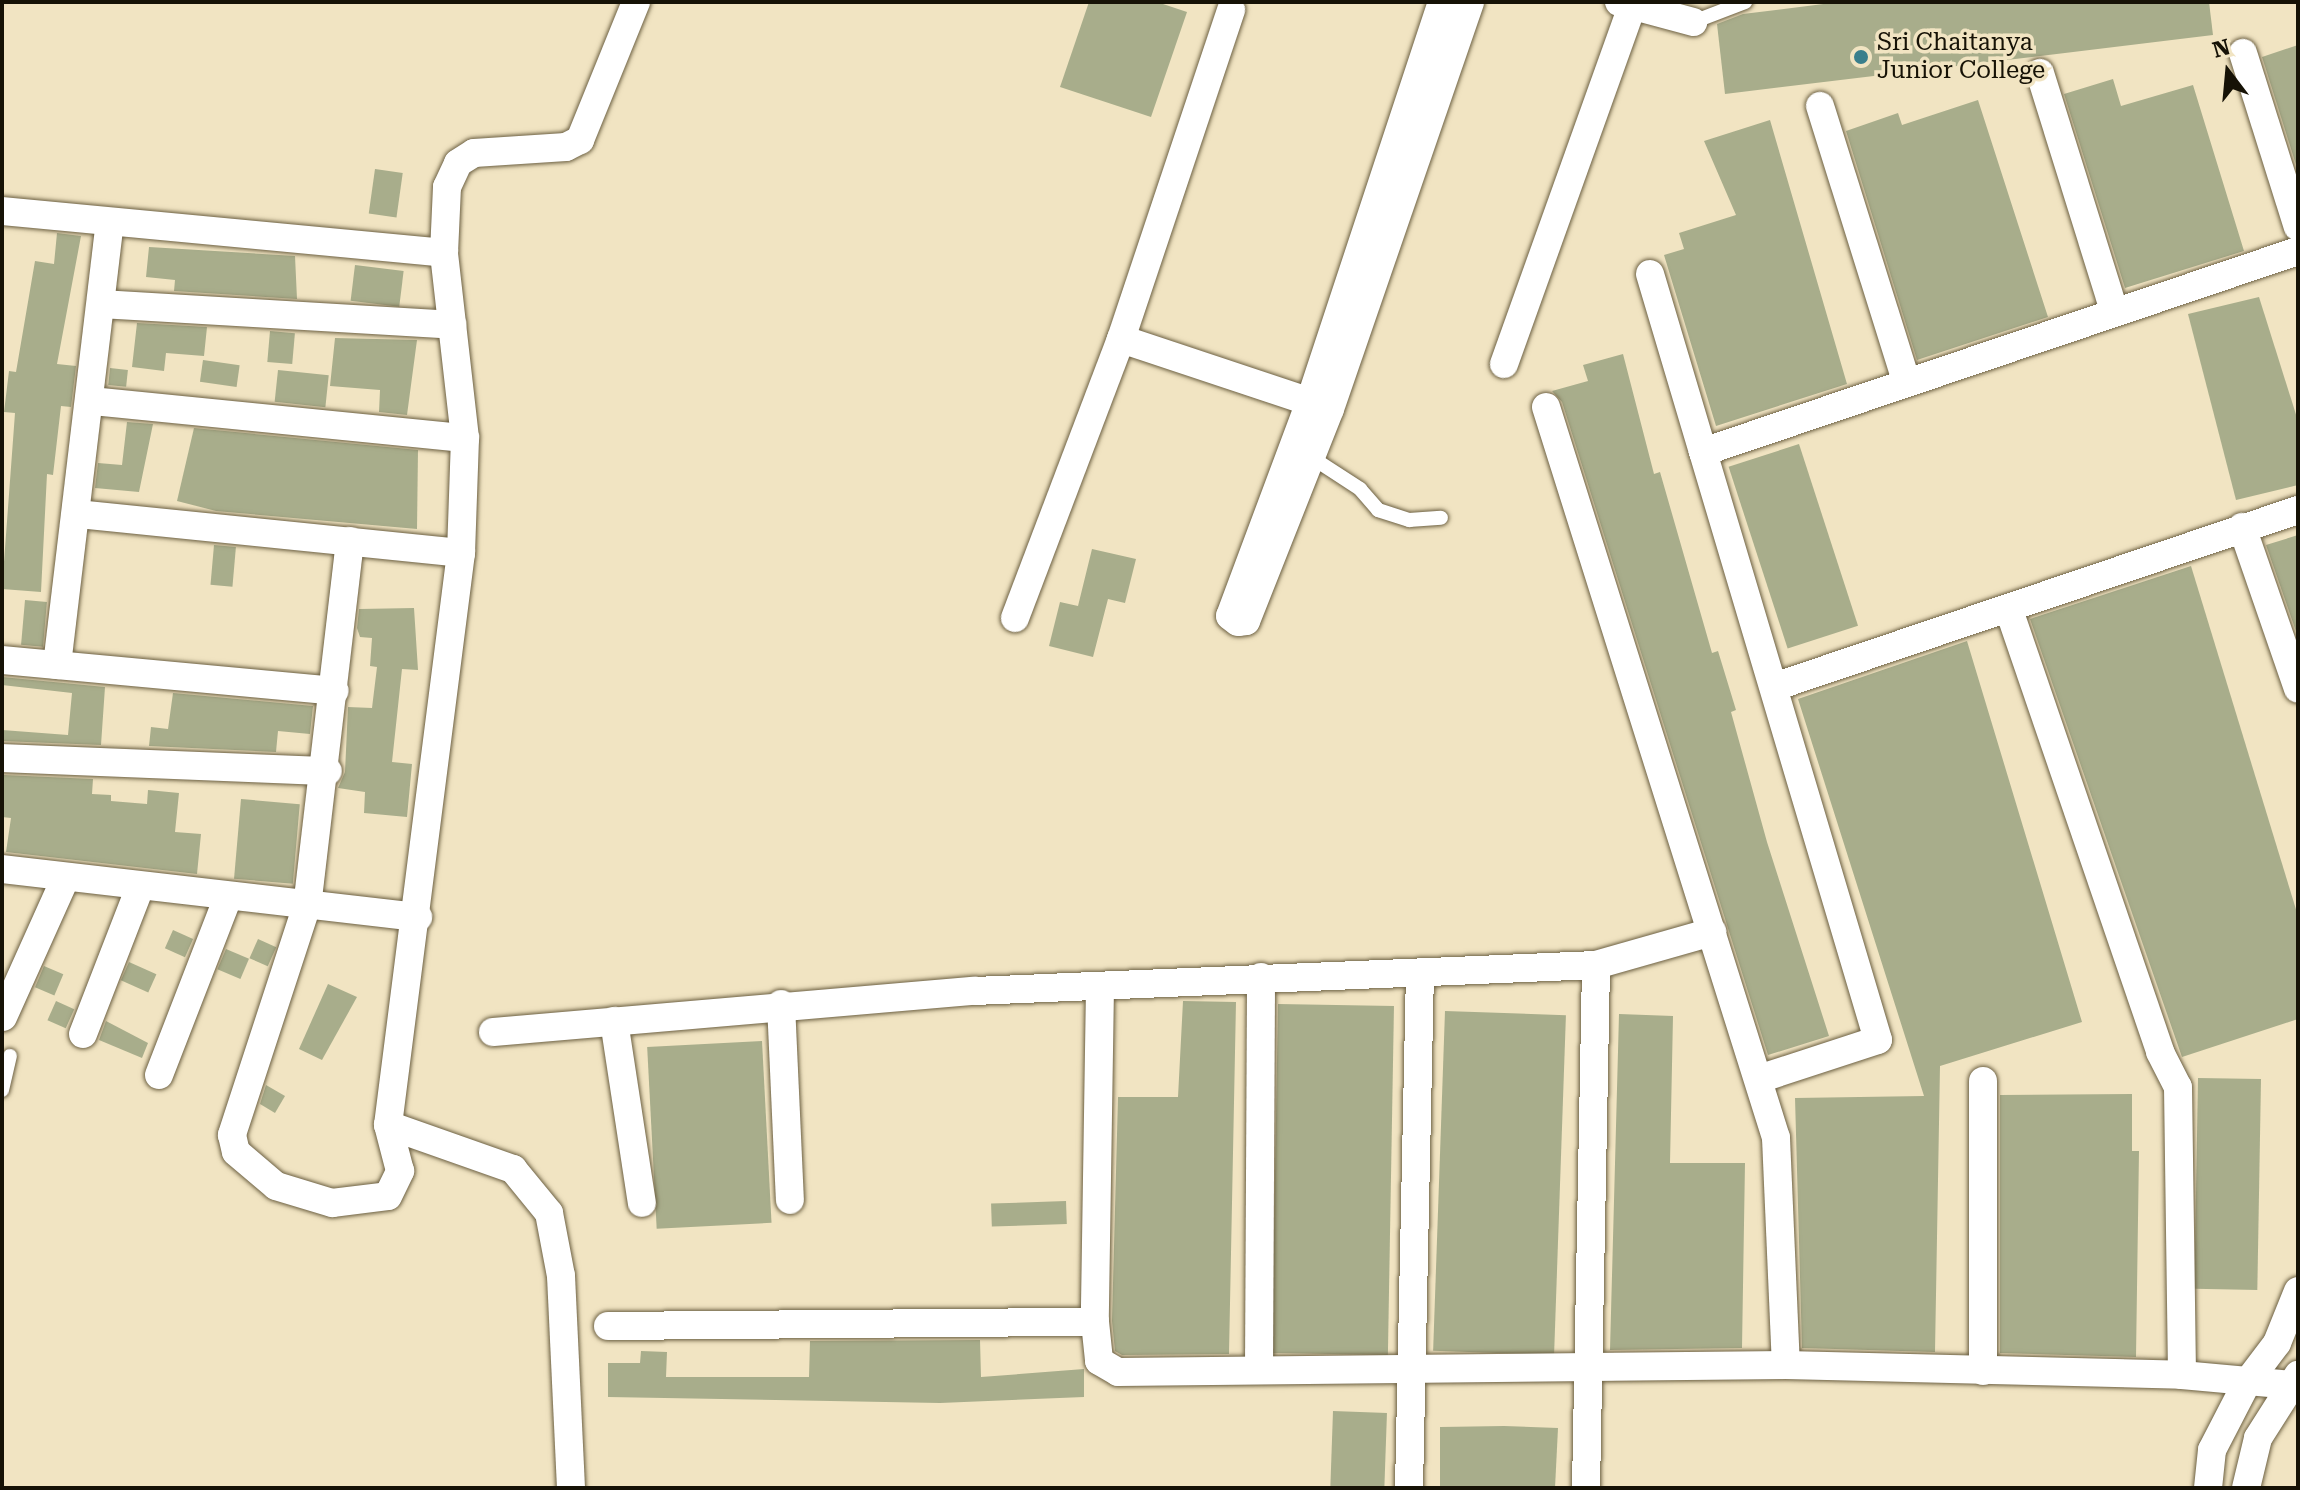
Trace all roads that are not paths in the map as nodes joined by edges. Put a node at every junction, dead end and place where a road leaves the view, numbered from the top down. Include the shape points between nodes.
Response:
1 (636, 2) edge
2 (1442, 2) edge
3 (1470, 2) edge
4 (1745, 2) edge
5 (1626, 4) edge
6 (1231, 10) dead end
7 (1693, 22) joint
8 (2243, 53) dead end
9 (2040, 73) dead end
10 (1820, 106) dead end
11 (2, 211) edge
12 (110, 223) junction
13 (2298, 227) edge
14 (2298, 251) edge
15 (444, 253) junction
16 (1650, 274) dead end
17 (102, 304) junction
18 (2114, 311) junction
19 (452, 325) junction
20 (1121, 339) junction
21 (1504, 364) dead end
22 (1906, 380) junction
23 (92, 401) junction
24 (1320, 406) junction
25 (1546, 407) dead end
26 (465, 438) junction
27 (1703, 452) junction
28 (1311, 457) junction
29 (2298, 510) edge
30 (78, 514) junction
31 (1441, 518) dead end
32 (2242, 527) junction
33 (350, 541) junction
34 (461, 553) junction
35 (2009, 610) junction
36 (1015, 618) dead end
37 (2, 660) edge
38 (57, 665) junction
39 (1777, 686) junction
40 (2298, 689) edge
41 (335, 691) junction
42 (2, 758) edge
43 (328, 771) junction
44 (2, 869) edge
45 (65, 879) junction
46 (140, 887) junction
47 (228, 897) junction
48 (307, 905) junction
49 (418, 917) junction
50 (1712, 932) junction
51 (1596, 965) junction
52 (1420, 973) junction
53 (1261, 977) junction
54 (1100, 987) junction
55 (781, 1004) junction
56 (3, 1017) edge
57 (614, 1021) junction
58 (493, 1032) dead end
59 (83, 1034) dead end
60 (10, 1056) dead end
61 (159, 1075) dead end
62 (1759, 1079) junction
63 (1983, 1081) dead end
64 (2, 1090) edge
65 (388, 1125) junction
66 (790, 1200) dead end
67 (642, 1203) dead end
68 (2298, 1291) edge
69 (1095, 1322) junction
70 (608, 1326) dead end
71 (1786, 1365) junction
72 (1259, 1368) junction
73 (1412, 1368) junction
74 (1587, 1370) junction
75 (1983, 1371) junction
76 (2182, 1375) junction
77 (2295, 1380) edge
78 (2246, 1384) junction
79 (571, 1488) edge
80 (1409, 1488) edge
81 (1586, 1488) edge
82 (2208, 1488) edge
83 (2246, 1488) edge

1 - 15 street via 580,140 566,147 474,153 458,163 447,187
2 - 24 street
3 - 24 street
4 - 7 lane
5 - 7 street
5 - 21 street
6 - 20 street
8 - 13 street
9 - 18 street
10 - 22 street
11 - 12 street
12 - 15 street
12 - 17 street
14 - 18 street
15 - 19 street
16 - 27 street
17 - 19 street
17 - 23 street
18 - 22 street
19 - 26 street
20 - 24 street
20 - 36 street
22 - 27 street
23 - 26 street
23 - 30 street
24 - 28 street
24 - 28 street via 1230,616 1238,622 1246,621
25 - 50 street
26 - 34 street
27 - 39 street
28 - 31 lane via 1360,489 1378,510 1409,520
29 - 32 street
30 - 33 street
30 - 38 street
32 - 35 street
32 - 40 street
33 - 34 street
33 - 41 street
34 - 49 street
35 - 39 street
35 - 76 street via 2160,1052 2178,1087
37 - 38 street
38 - 41 street
39 - 62 street via 1878,1040
41 - 43 street
42 - 43 street
43 - 48 street
44 - 45 street
45 - 46 street
45 - 56 street
46 - 47 street
46 - 59 street
47 - 48 street
47 - 61 street
48 - 49 street
48 - 65 street via 286,985 237,1106 232,1135 236,1152 276,1186 300,1196 332,1203 376,1199 399,1186
49 - 65 street
50 - 51 street
50 - 62 street
51 - 52 street
51 - 74 street
52 - 53 street
52 - 73 street
53 - 54 street
53 - 72 street
54 - 55 street
54 - 69 street
55 - 57 street
55 - 66 street
57 - 58 street
57 - 67 street
60 - 64 lane
62 - 71 street via 1776,1138
63 - 75 street
65 - 79 street via 513,1169 549,1213 561,1276
68 - 78 street via 2277,1343
69 - 70 street
69 - 72 street via 1099,1361 1118,1372
71 - 74 street
71 - 75 street
72 - 73 street
73 - 74 street
73 - 80 street
74 - 81 street
75 - 76 street
76 - 78 street
77 - 78 street
77 - 83 street via 2258,1438
78 - 82 street via 2212,1450

